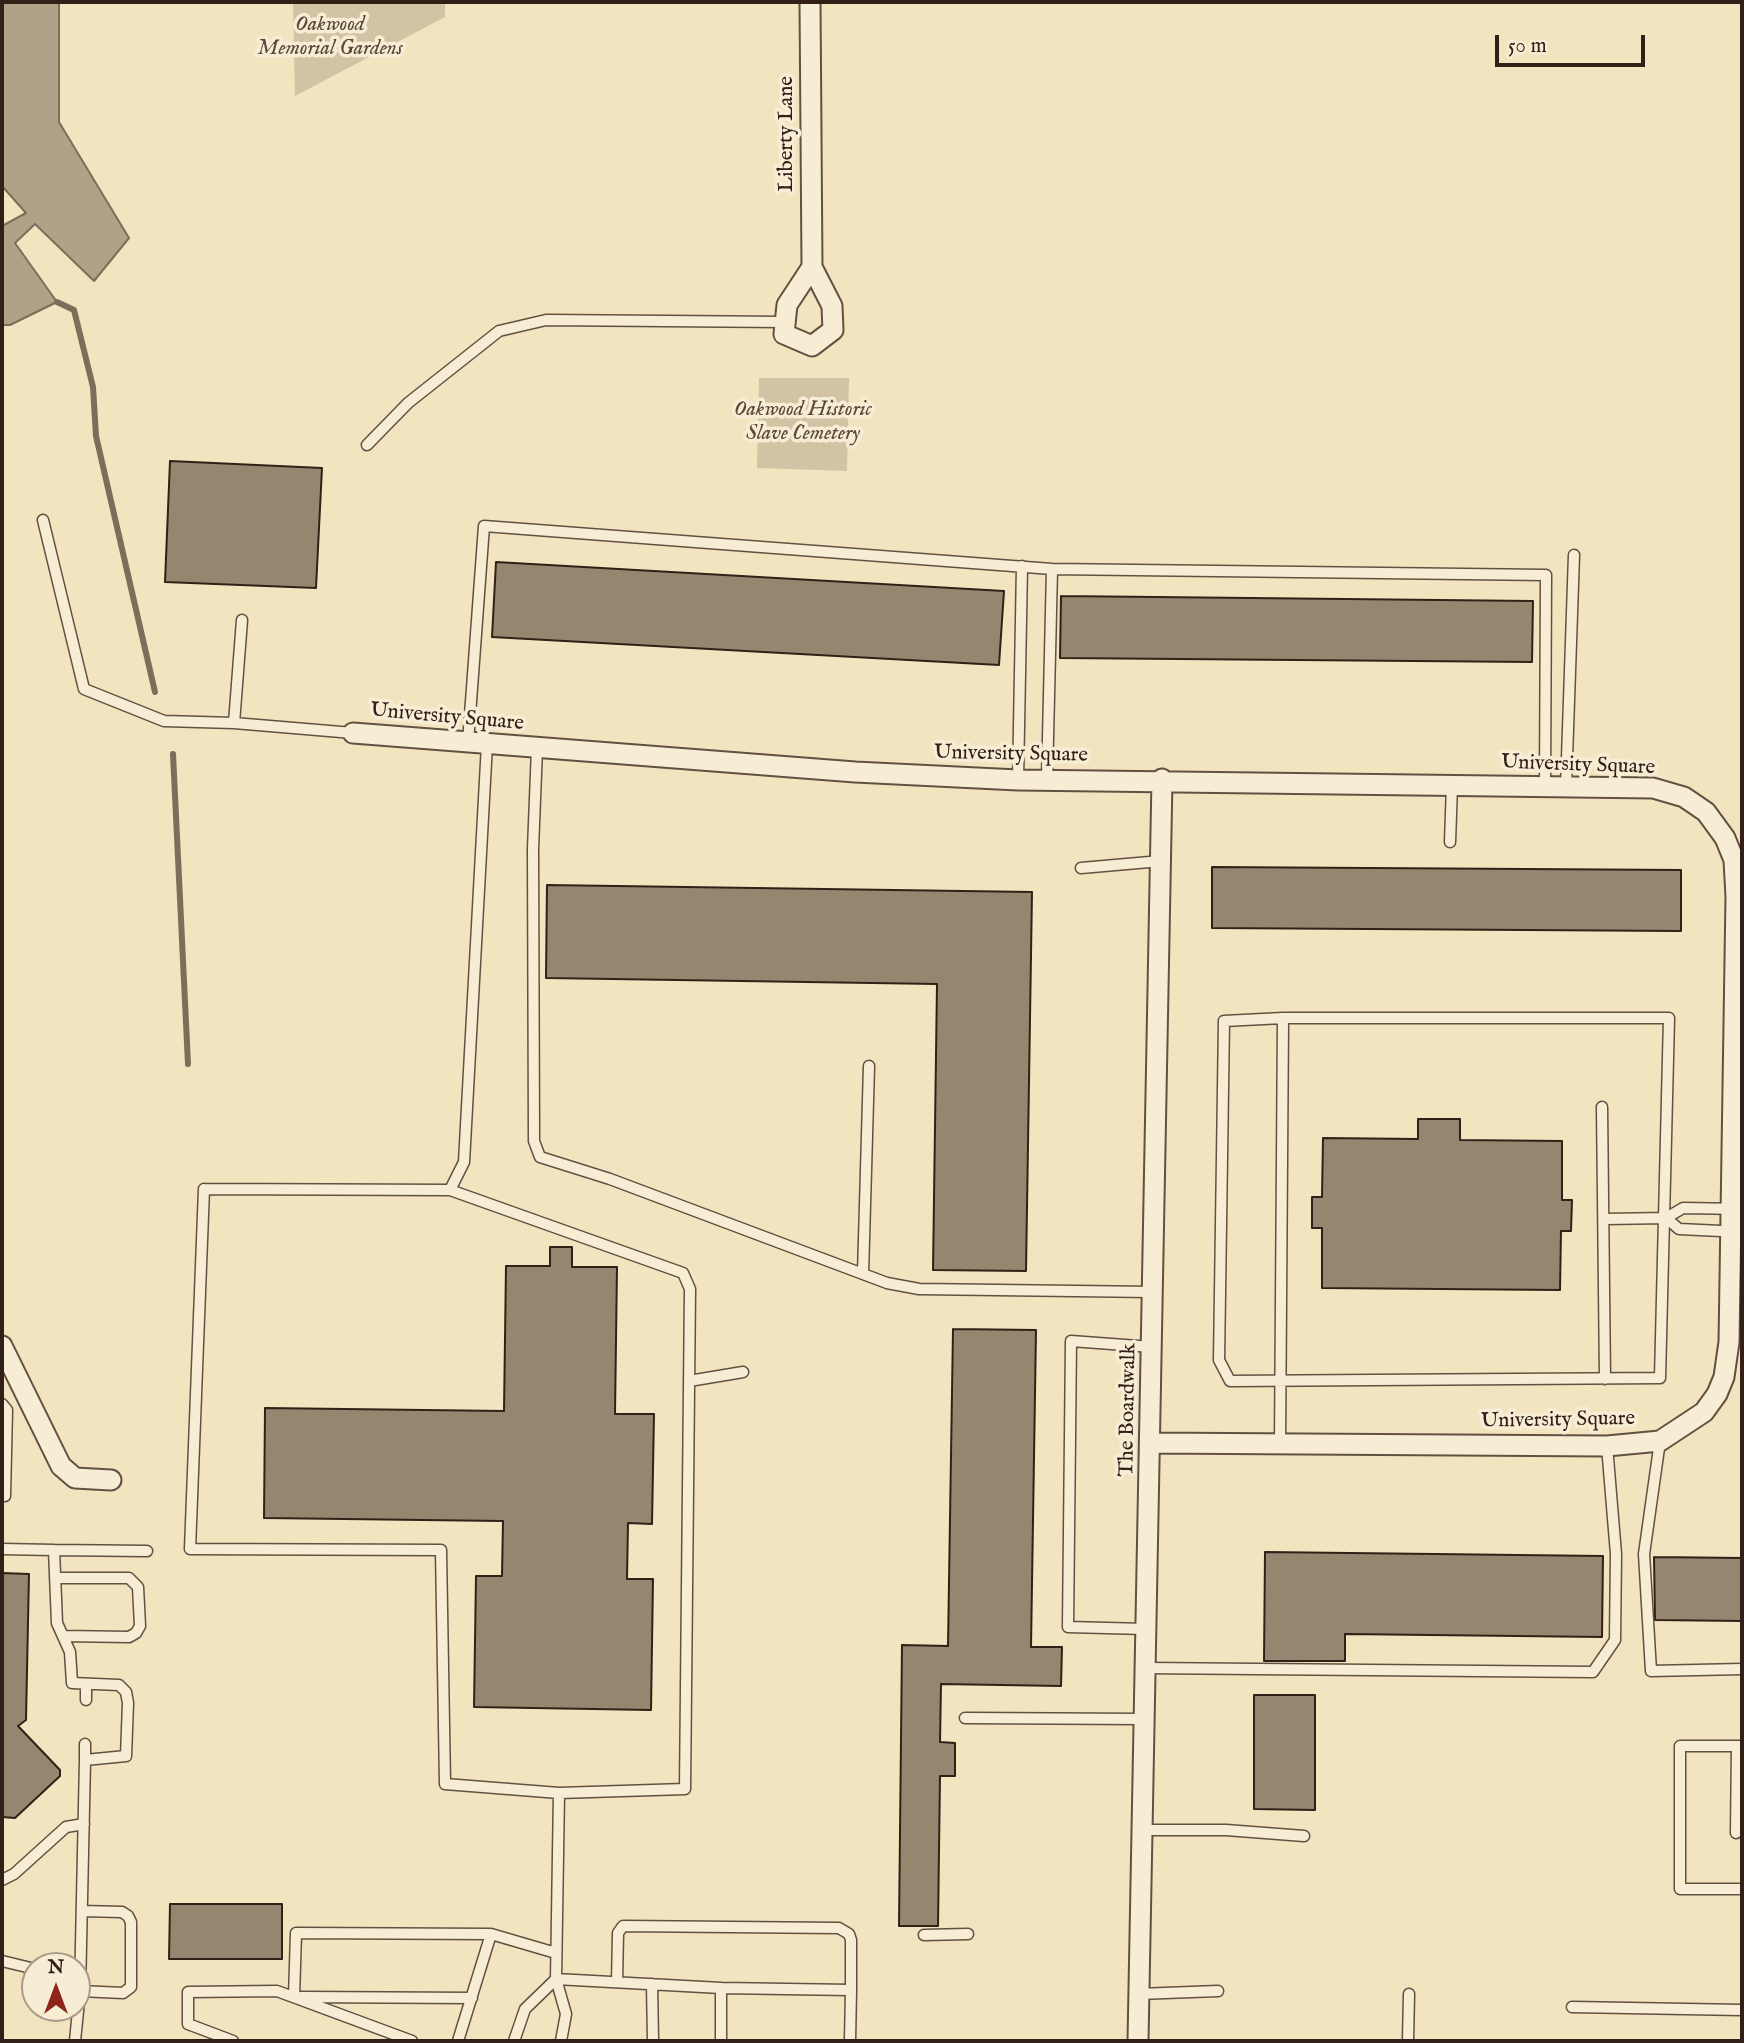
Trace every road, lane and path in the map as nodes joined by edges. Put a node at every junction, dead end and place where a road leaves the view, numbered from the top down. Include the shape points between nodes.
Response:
1 (810, 2) edge
2 (812, 267) junction
3 (785, 322) junction
4 (367, 445) dead end
5 (43, 520) dead end
6 (1574, 555) dead end
7 (1022, 566) junction
8 (1052, 569) junction
9 (242, 620) dead end
10 (234, 723) junction
11 (353, 733) joint
12 (477, 743) junction
13 (537, 748) junction
14 (1162, 779) junction
15 (1018, 780) junction
16 (1047, 780) junction
17 (1452, 785) junction
18 (1545, 786) junction
19 (1566, 787) junction
20 (1450, 842) dead end
21 (1161, 861) junction
22 (1082, 868) dead end
23 (1283, 1018) junction
24 (1738, 1056) edge
25 (869, 1066) dead end
26 (1602, 1107) dead end
27 (450, 1190) junction
28 (1737, 1209) edge
29 (1666, 1218) junction
30 (1605, 1219) junction
31 (1737, 1232) edge
32 (863, 1274) junction
33 (1154, 1292) junction
34 (2, 1346) edge
35 (1153, 1347) junction
36 (743, 1372) dead end
37 (1605, 1379) junction
38 (690, 1381) junction
39 (1282, 1383) junction
40 (2, 1404) edge
41 (1660, 1441) junction
42 (1151, 1443) junction
43 (1280, 1444) junction
44 (1607, 1446) junction
45 (111, 1480) dead end
46 (2, 1496) edge
47 (2, 1549) edge
48 (54, 1550) junction
49 (147, 1550) dead end
50 (55, 1578) junction
51 (1145, 1629) junction
52 (63, 1636) junction
53 (1144, 1668) junction
54 (1742, 1669) edge
55 (86, 1685) junction
56 (86, 1700) dead end
57 (965, 1718) dead end
58 (1143, 1719) junction
59 (85, 1744) dead end
60 (1740, 1746) edge
61 (85, 1760) junction
62 (559, 1793) junction
63 (84, 1824) junction
64 (1141, 1829) junction
65 (1736, 1833) dead end
66 (1304, 1836) dead end
67 (2, 1880) edge
68 (1742, 1889) edge
69 (82, 1911) junction
70 (491, 1934) junction
71 (968, 1934) dead end
72 (924, 1935) dead end
73 (80, 1952) edge
74 (556, 1953) junction
75 (2, 1961) edge
76 (21, 1966) edge
77 (556, 1979) junction
78 (617, 1982) junction
79 (652, 1984) junction
80 (721, 1988) junction
81 (851, 1990) junction
82 (1218, 1991) dead end
83 (91, 1992) edge
84 (1139, 1994) junction
85 (1409, 1994) dead end
86 (294, 1997) junction
87 (472, 1998) junction
88 (1572, 2007) dead end
89 (1742, 2010) edge
90 (77, 2022) edge
91 (75, 2041) edge
92 (233, 2041) edge
93 (412, 2041) edge
94 (458, 2041) edge
95 (514, 2041) edge
96 (561, 2041) edge
97 (653, 2041) edge
98 (721, 2041) edge
99 (850, 2041) edge
100 (1138, 2041) edge
101 (1408, 2041) edge

1 - 2 street, Liberty Lane
2 - 3 street via 787,305
2 - 3 street via 832,306 833,330 812,346 785,334
3 - 4 lane via 547,320 499,331 408,403
5 - 10 lane via 84,689 164,721
6 - 19 lane
7 - 8 lane
7 - 12 lane via 485,526
7 - 15 lane
8 - 16 lane
8 - 18 lane via 1546,575
9 - 10 lane
10 - 11 lane
11 - 12 street, University Square
12 - 13 street, University Square
12 - 27 lane via 464,1162
13 - 15 street, University Square
13 - 32 lane via 534,1141 540,1157
14 - 16 street, University Square
14 - 17 street, University Square
14 - 21 street, The Boardwalk
15 - 16 street, University Square
17 - 18 street, University Square
17 - 20 lane
18 - 19 street, University Square
19 - 24 street, University Square via 1653,788 1684,797 1706,812 1725,838 1734,860
21 - 22 lane
21 - 33 street, The Boardwalk
23 - 29 lane via 1669,1018
23 - 39 lane
23 - 39 lane via 1224,1021 1219,1360 1230,1381
24 - 28 street, University Square
25 - 32 lane
26 - 30 lane
27 - 38 lane via 682,1273 690,1289
27 - 62 lane via 204,1189 190,1549 441,1550 444,1784
28 - 29 lane via 1683,1208
28 - 31 street, University Square
29 - 30 lane
29 - 31 lane via 1679,1230
29 - 37 lane via 1660,1378
30 - 37 lane
31 - 41 street, University Square via 1724,1377 1704,1412
32 - 33 lane via 919,1289
33 - 35 street, The Boardwalk
34 - 45 street via 61,1466 75,1478
35 - 42 street, The Boardwalk
35 - 51 lane via 1071,1341 1068,1627
36 - 38 lane
37 - 39 lane
38 - 62 lane via 685,1789
39 - 43 lane
40 - 46 lane via 7,1410
41 - 44 street, University Square
41 - 54 lane via 1644,1554 1651,1671
42 - 43 street, University Square
42 - 51 street, The Boardwalk
43 - 44 street, University Square
44 - 53 lane via 1616,1554 1615,1640 1593,1672
47 - 48 lane
48 - 49 lane
48 - 50 lane
50 - 52 lane via 57,1623
50 - 52 lane via 129,1578 138,1587 140,1626 136,1633 129,1637
51 - 53 street, The Boardwalk
52 - 55 lane via 70,1652 72,1683
53 - 58 street, The Boardwalk
55 - 56 lane
55 - 61 lane via 119,1685 126,1692 129,1743 126,1756
57 - 58 lane
58 - 64 street, The Boardwalk
59 - 61 lane
60 - 65 lane
60 - 68 lane via 1680,1746 1680,1889
61 - 63 lane
62 - 74 lane
63 - 67 lane via 66,1827
63 - 69 lane
64 - 66 lane
64 - 84 street, The Boardwalk
69 - 73 lane
69 - 83 lane via 122,1912 131,1922 131,1987 123,1993
70 - 74 lane
70 - 86 lane via 296,1933
70 - 87 lane
71 - 72 lane
74 - 77 lane
75 - 76 lane
77 - 78 lane
77 - 95 lane via 525,2009
77 - 96 lane via 566,2014
78 - 79 lane
78 - 81 lane via 618,1933 623,1926 839,1928 851,1940
79 - 80 lane
79 - 97 lane
80 - 81 lane
80 - 98 lane
81 - 99 lane
82 - 84 lane
84 - 100 street, The Boardwalk
85 - 101 lane
86 - 87 lane
86 - 92 lane via 276,1991 188,1992 188,2024
86 - 93 lane
87 - 94 lane
88 - 89 lane
90 - 91 lane

